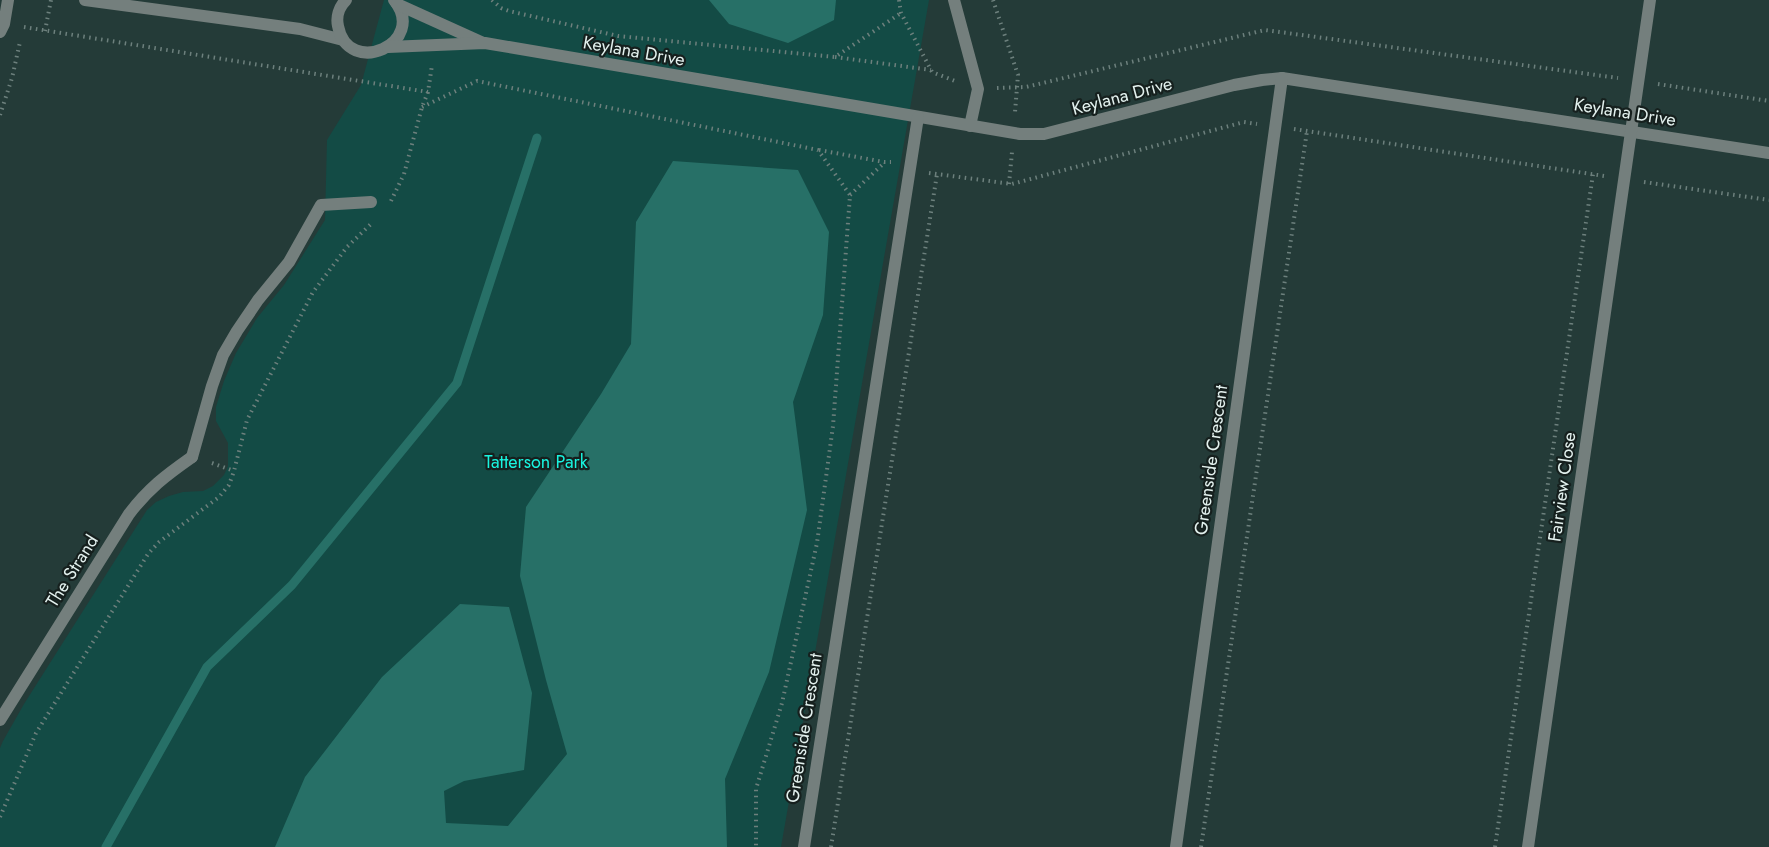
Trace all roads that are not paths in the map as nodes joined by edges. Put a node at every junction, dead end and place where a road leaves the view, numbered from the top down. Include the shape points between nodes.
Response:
1 (8, 0) edge
2 (85, 0) edge
3 (346, 0) edge
4 (954, 0) edge
5 (1650, 0) edge
6 (396, 2) edge
7 (0, 32) edge
8 (343, 39) junction
9 (485, 44) junction
10 (388, 47) junction
11 (1282, 78) junction
12 (918, 117) junction
13 (970, 126) junction
14 (1631, 131) junction
15 (1769, 153) edge
16 (371, 202) dead end
17 (0, 720) edge
18 (804, 847) edge
19 (1176, 847) edge
20 (1528, 847) edge

1 - 7 street
2 - 8 street via 300,29
3 - 8 street via 337,22
4 - 13 street via 978,89
5 - 14 street, Fairview Close
6 - 9 street, Keylana Drive
6 - 10 street via 401,13 400,32
8 - 10 street, Keylana Drive via 364,53
9 - 10 street, Keylana Drive
9 - 12 street, Keylana Drive
11 - 13 street, Keylana Drive via 1234,85 1044,134
11 - 14 street, Keylana Drive
11 - 19 street, Greenside Crescent
12 - 13 street, Keylana Drive
12 - 18 street, Greenside Crescent
14 - 15 street, Keylana Drive
14 - 20 street, Fairview Close
16 - 17 street, The Strand via 321,205 289,262 258,300 223,355 192,457 159,480 129,514

